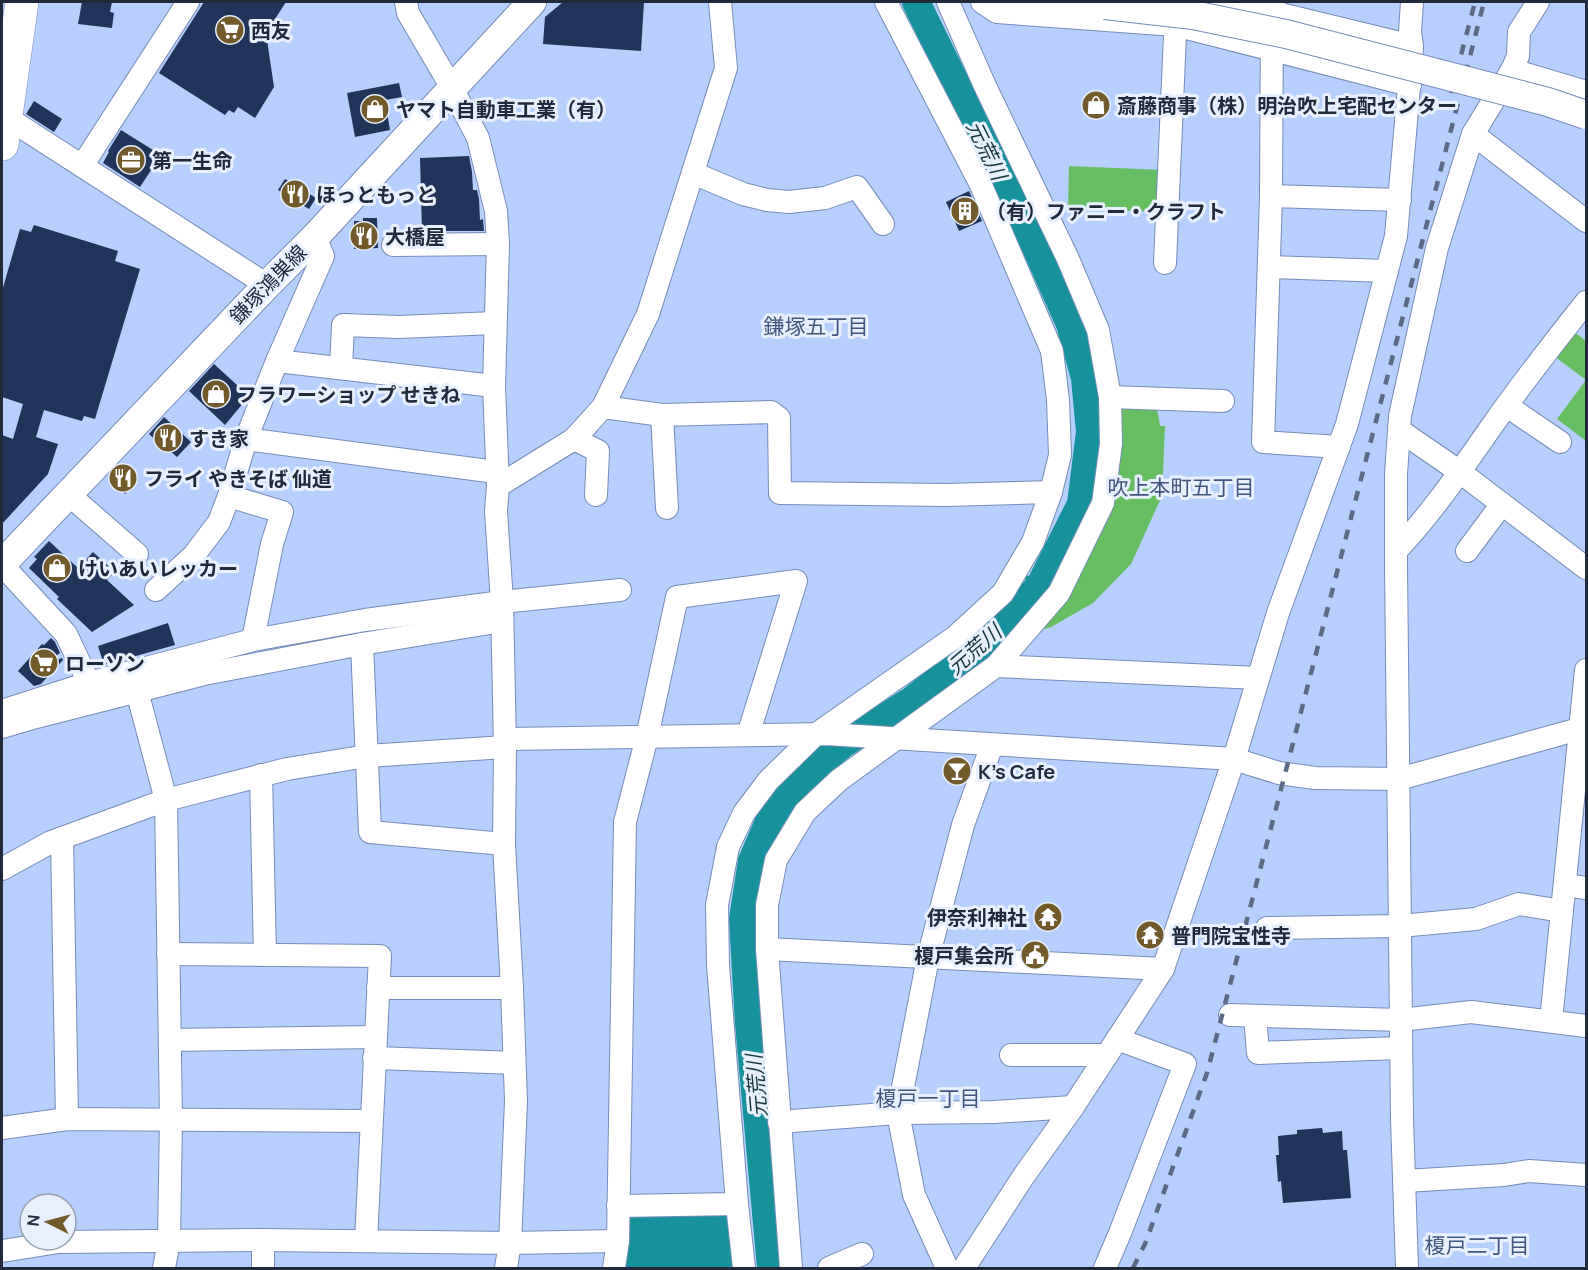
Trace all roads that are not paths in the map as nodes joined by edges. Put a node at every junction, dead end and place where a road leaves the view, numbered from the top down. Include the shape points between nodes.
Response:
1 (22, 2) edge
2 (188, 2) edge
3 (406, 2) edge
4 (532, 2) edge
5 (720, 2) edge
6 (886, 2) edge
7 (948, 2) edge
8 (982, 2) edge
9 (1017, 2) edge
10 (1176, 2) edge
11 (1211, 2) edge
12 (1412, 2) edge
13 (1538, 2) edge
14 (1273, 7) edge
15 (1176, 25) junction
16 (1412, 46) junction
17 (1272, 50) junction
18 (1512, 70) junction
19 (452, 88) junction
20 (1587, 92) edge
21 (1409, 93) junction
22 (1492, 101) junction
23 (1587, 115) edge
24 (1587, 128) edge
25 (4, 130) edge
26 (1473, 134) junction
27 (82, 166) junction
28 (693, 173) junction
29 (1271, 196) junction
30 (1400, 200) junction
31 (1587, 222) edge
32 (883, 224) dead end
33 (315, 237) junction
34 (393, 244) dead end
35 (498, 244) junction
36 (1165, 263) dead end
37 (1269, 267) junction
38 (1387, 271) junction
39 (267, 285) junction
40 (1587, 302) edge
41 (495, 322) junction
42 (277, 361) junction
43 (340, 368) junction
44 (494, 386) junction
45 (1110, 397) junction
46 (1223, 401) dead end
47 (603, 406) junction
48 (1507, 406) junction
49 (663, 416) junction
50 (1399, 430) junction
51 (246, 439) junction
52 (574, 439) junction
53 (1560, 442) dead end
54 (1339, 447) junction
55 (1460, 472) junction
56 (497, 479) junction
57 (1051, 492) junction
58 (68, 494) junction
59 (596, 495) dead end
60 (229, 496) junction
61 (1502, 504) junction
62 (667, 508) dead end
63 (1395, 551) junction
64 (1467, 551) dead end
65 (137, 555) dead end
66 (2, 565) edge
67 (1587, 568) edge
68 (156, 590) dead end
69 (620, 590) dead end
70 (502, 611) junction
71 (253, 640) junction
72 (362, 644) junction
73 (996, 666) junction
74 (1587, 670) edge
75 (1258, 678) junction
76 (137, 691) junction
77 (93, 692) junction
78 (2, 711) edge
79 (2, 728) edge
80 (1584, 728) edge
81 (748, 735) junction
82 (820, 735) junction
83 (647, 736) junction
84 (897, 739) junction
85 (505, 743) junction
86 (992, 745) junction
87 (367, 756) junction
88 (1234, 759) junction
89 (261, 775) junction
90 (1399, 779) junction
91 (166, 800) junction
92 (62, 838) junction
93 (504, 844) junction
94 (2, 869) edge
95 (1576, 886) edge
96 (1562, 911) junction
97 (1400, 926) junction
98 (1267, 928) dead end
99 (767, 949) junction
100 (168, 954) junction
101 (264, 955) junction
102 (928, 958) junction
103 (1163, 969) junction
104 (378, 988) junction
105 (512, 988) junction
106 (1230, 1015) dead end
107 (1255, 1016) junction
108 (1401, 1020) junction
109 (1551, 1021) junction
110 (1587, 1026) edge
111 (170, 1040) junction
112 (1112, 1047) junction
113 (374, 1048) junction
114 (1401, 1048) junction
115 (1011, 1055) dead end
116 (514, 1063) junction
117 (1073, 1107) junction
118 (898, 1113) junction
119 (67, 1119) junction
120 (171, 1119) junction
121 (371, 1121) junction
122 (779, 1122) junction
123 (2, 1128) edge
124 (1587, 1175) edge
125 (1405, 1180) junction
126 (736, 1204) junction
127 (618, 1206) junction
128 (263, 1240) junction
129 (169, 1241) junction
130 (366, 1241) junction
131 (618, 1241) junction
132 (510, 1243) junction
133 (2, 1251) edge
134 (862, 1254) dead end
135 (164, 1269) edge
136 (263, 1269) edge
137 (506, 1269) edge
138 (614, 1269) edge
139 (744, 1269) edge
140 (790, 1269) edge
141 (829, 1269) edge
142 (947, 1269) edge
143 (964, 1269) edge
144 (1105, 1269) edge
145 (1407, 1269) edge

1 - 25 highway
2 - 27 street
3 - 19 street via 408,13
4 - 19 main road, 鎌塚鴻巣線
5 - 28 street via 726,68
6 - 57 street via 981,185 1052,351 1060,455
7 - 45 street via 1098,330
8 - 15 street via 997,12
9 - 23 main road, bridge via 1105,5 1194,15 1286,34
10 - 15 street
11 - 14 street
12 - 16 street
13 - 18 street via 1519,32 1518,56
14 - 16 street
14 - 17 street
15 - 17 street
15 - 36 street
16 - 21 street
17 - 21 street
17 - 29 street
18 - 20 street
18 - 22 street
19 - 33 main road, 鎌塚鴻巣線
19 - 35 street via 478,138 496,211
21 - 30 street
22 - 24 street
22 - 26 street
25 - 27 street
26 - 31 street
26 - 50 street via 1437,249
27 - 39 street
28 - 32 street via 743,194 789,202 825,198 857,187
28 - 47 street via 648,314
29 - 30 street
29 - 37 street
30 - 38 street
33 - 39 main road, 鎌塚鴻巣線
33 - 42 street via 323,256
34 - 35 street
35 - 41 street
37 - 38 street
37 - 54 street via 1263,442
38 - 54 street
39 - 58 main road, 鎌塚鴻巣線
40 - 48 street
41 - 43 street via 399,327 343,325
41 - 44 street
42 - 43 street
42 - 51 street
43 - 44 street
44 - 56 street
45 - 46 street
45 - 73 street via 1111,444 1103,503 1059,593
47 - 49 street
47 - 52 street
48 - 53 street
48 - 55 street
49 - 57 street via 771,412 779,418 780,493
49 - 62 street
50 - 55 street
50 - 63 street
51 - 56 street
51 - 60 street
52 - 56 street
52 - 59 street via 598,451
54 - 75 street
55 - 61 street
55 - 63 street via 1420,526
56 - 70 street
57 - 82 street via 1033,542 1003,593 955,637
58 - 65 street
58 - 66 main road, 鎌塚鴻巣線
60 - 68 street via 219,522 194,555
60 - 71 street via 282,512
61 - 64 street
61 - 67 street
63 - 90 street
66 - 77 street via 66,634
69 - 70 street
70 - 71 street via 365,620
70 - 72 street
70 - 85 street
71 - 77 street
72 - 76 street
72 - 87 street
73 - 75 street
73 - 84 street
74 - 80 street
75 - 88 street
76 - 77 street
76 - 91 street
77 - 78 street
77 - 79 street
80 - 90 street
80 - 95 street
81 - 82 street
81 - 83 street
81 - 83 street via 796,581 677,597
82 - 84 street
82 - 126 street via 768,781 744,813 728,847 717,905
83 - 85 street
83 - 127 street via 626,822
84 - 86 street
84 - 99 street via 839,780 805,812 782,848 767,905
85 - 87 street
85 - 93 street
86 - 88 street
86 - 102 street via 963,825
87 - 89 street
87 - 93 street via 370,832
88 - 90 street via 1279,773 1315,778
88 - 103 street
89 - 91 street
89 - 101 street
90 - 97 street
91 - 92 street
91 - 100 street
92 - 94 street
92 - 119 street
93 - 105 street
95 - 96 street
96 - 97 street via 1519,904 1476,920
96 - 109 street
97 - 98 street
97 - 108 street
99 - 102 street
99 - 122 street
100 - 101 street
100 - 111 street
101 - 104 street via 380,956
102 - 103 street
102 - 118 street
103 - 112 street
104 - 105 street
104 - 113 street
105 - 116 street
106 - 107 street
107 - 108 street
107 - 114 street via 1258,1053
108 - 109 street via 1471,1012
108 - 114 street
109 - 110 street
111 - 113 street
111 - 120 street
112 - 115 street
112 - 117 street
112 - 144 street via 1185,1064
113 - 116 street
113 - 121 street
114 - 125 street
116 - 132 street
117 - 118 street
117 - 143 street
118 - 122 street
118 - 142 street via 914,1195
119 - 120 street
119 - 123 street
120 - 121 street
120 - 129 street
121 - 130 street
122 - 140 street
124 - 125 street via 1529,1171
125 - 145 street
126 - 127 street
126 - 139 street
127 - 131 street
128 - 129 street
128 - 130 street
128 - 136 street
129 - 133 street via 59,1242
129 - 135 street
130 - 132 street
131 - 132 street
131 - 138 street
132 - 137 street
134 - 141 street

